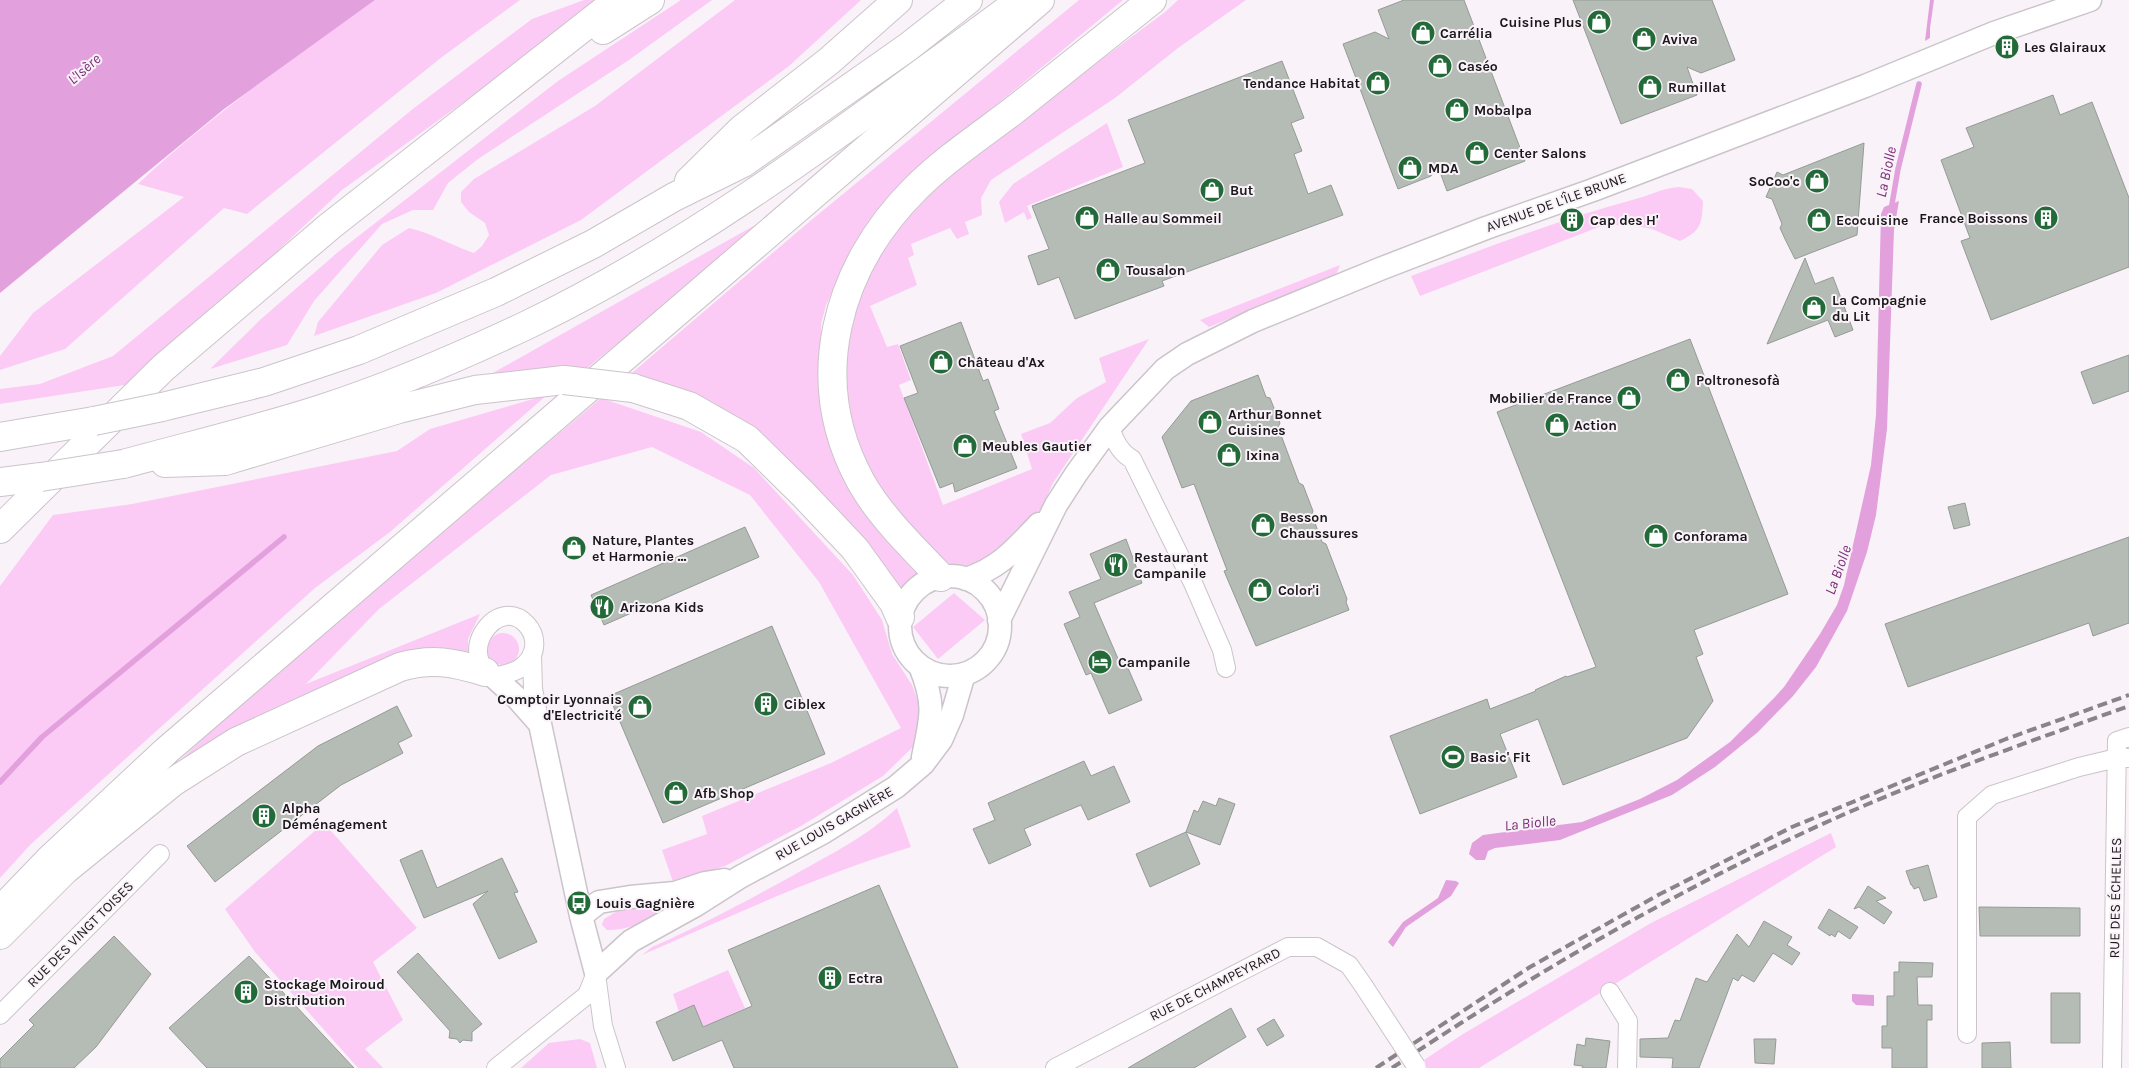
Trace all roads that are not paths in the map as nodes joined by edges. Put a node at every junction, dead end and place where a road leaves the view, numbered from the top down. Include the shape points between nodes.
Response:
1 (618, 0) edge
2 (650, 0) edge
3 (898, 0) edge
4 (968, 0) edge
5 (1021, 0) edge
6 (1040, 0) edge
7 (1152, 0) edge
8 (2090, 0) edge
9 (498, 96) junction
10 (674, 197) junction
11 (1110, 427) junction
12 (0, 437) edge
13 (1125, 455) junction
14 (123, 464) junction
15 (0, 482) edge
16 (1056, 505) junction
17 (0, 529) edge
18 (954, 578) junction
19 (900, 617) junction
20 (999, 620) junction
21 (532, 654) junction
22 (920, 666) junction
23 (964, 674) junction
24 (489, 675) junction
25 (540, 724) junction
26 (2123, 749) edge
27 (922, 763) junction
28 (160, 854) dead end
29 (740, 877) junction
30 (0, 911) edge
31 (581, 916) junction
32 (0, 935) edge
33 (596, 973) junction
34 (1610, 992) dead end
35 (568, 1010) junction
36 (0, 1014) edge
37 (602, 1020) junction
38 (1967, 1034) dead end
39 (1416, 1067) edge
40 (496, 1068) edge
41 (616, 1068) edge
42 (1056, 1068) edge
43 (1626, 1068) edge
44 (2112, 1068) edge

1 - 9 highway
2 - 9 highway
3 - 10 highway via 829,61 742,129
4 - 10 highway via 908,47 743,163
5 - 14 highway via 779,177 644,263 525,325 379,388 328,406
6 - 30 highway via 166,751 50,859
7 - 18 highway via 915,188 868,248 842,303 833,354 833,399 850,458 862,483 904,540
8 - 11 street, AVENUE DE L'ÎLE BRUNE via 1994,33 1866,86 1486,228 1253,321 1187,354 1165,369
9 - 17 highway via 330,226 163,368
10 - 12 highway, bridge via 593,244 496,292 359,350 264,382 162,407
11 - 13 street
11 - 16 street, AVENUE DE L'ÎLE BRUNE
13 - 13 street via 1123,466 1137,487 1213,652 1226,668 1222,650 1193,583 1132,459
14 - 15 highway, bridge
14 - 19 highway, bridge via 225,461 475,390 564,380 633,388 689,406 747,439 856,549
16 - 18 street, AVENUE DE L'ÎLE BRUNE via 1008,557 983,573
16 - 20 street, AVENUE DE L'ÎLE BRUNE
18 - 19 street via 927,582 914,590
18 - 20 street via 978,585 988,594
19 - 22 street via 903,644
20 - 23 street via 995,647 987,659
21 - 24 street via 518,669
21 - 24 street via 533,634 526,622 502,617 486,628 477,649 478,661
21 - 25 street via 533,688
22 - 23 street via 948,676
22 - 27 street via 929,690 932,711
23 - 27 street, RUE LOUIS GAGNIÈRE via 949,724 941,740
24 - 25 street via 517,698
24 - 32 highway via 459,663 415,663 236,742 173,782 65,870
25 - 31 street
26 - 38 street via 1992,796 1967,818
26 - 44 street, RUE DES ÉCHELLES
27 - 29 street, RUE LOUIS GAGNIÈRE via 887,794
28 - 36 street, RUE DES VINGT TOISES
29 - 31 street, RUE LOUIS GAGNIÈRE via 705,883 675,893 599,902
29 - 33 street, RUE LOUIS GAGNIÈRE via 631,940
31 - 33 street
33 - 35 street via 587,995
33 - 37 street
34 - 43 street via 1628,1021
35 - 37 street
35 - 40 street
37 - 41 street
39 - 42 street, RUE DE CHAMPEYRARD, bridge via 1350,965 1317,947 1288,947

